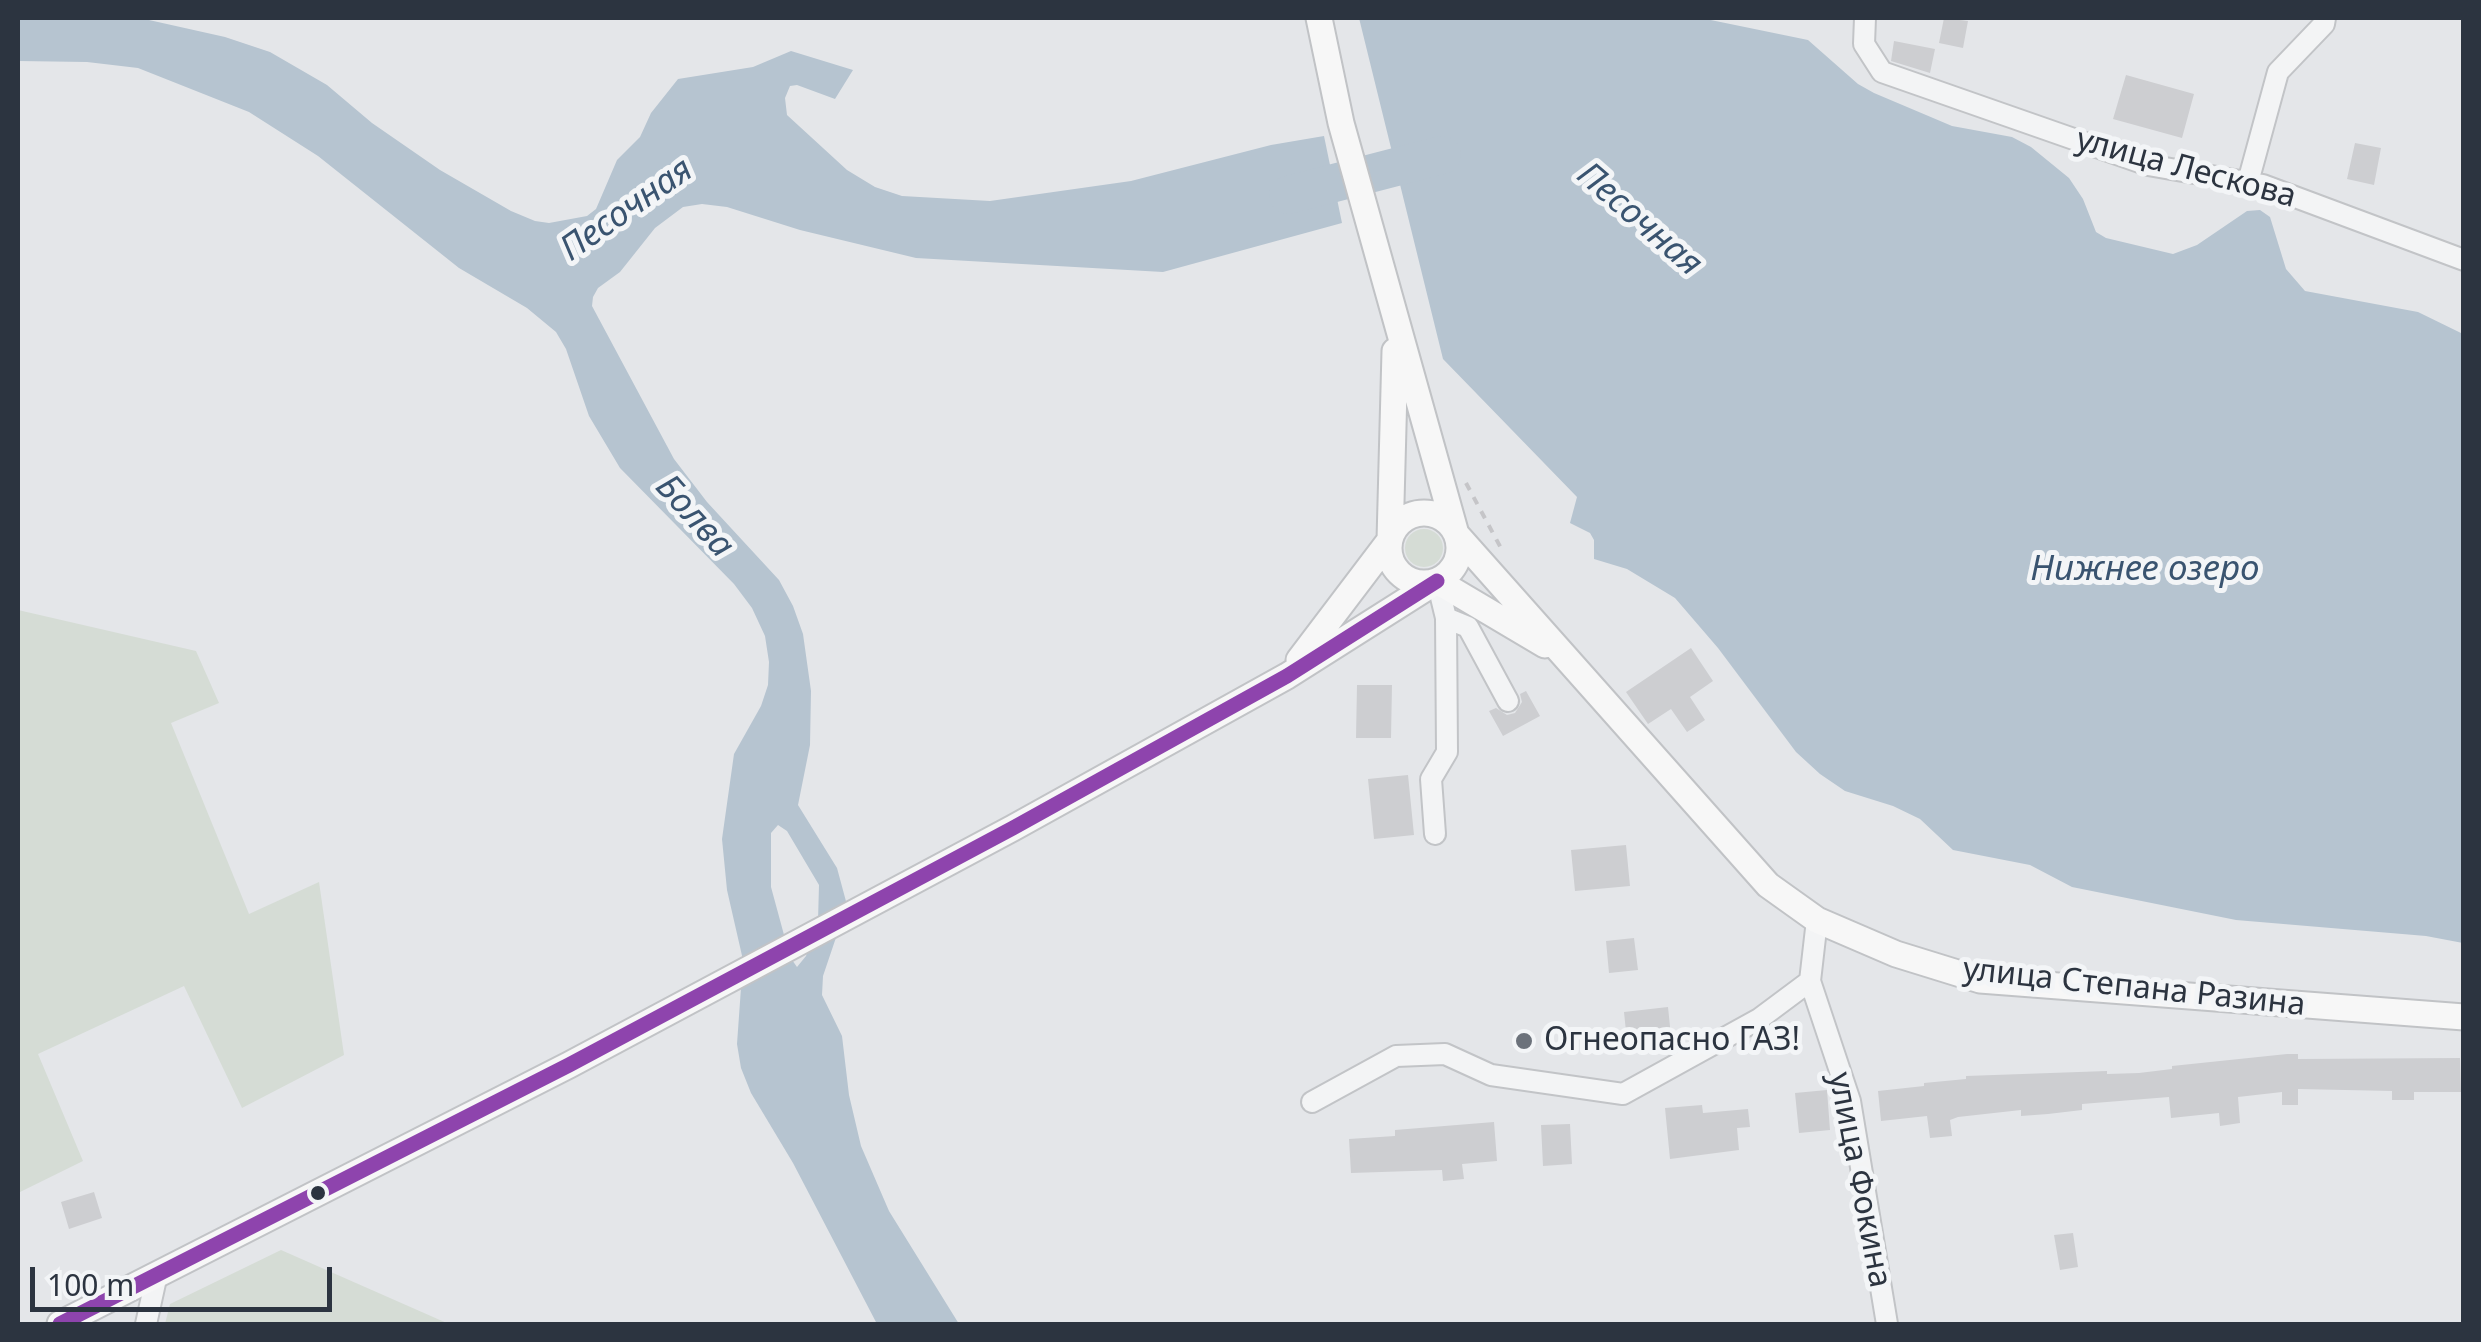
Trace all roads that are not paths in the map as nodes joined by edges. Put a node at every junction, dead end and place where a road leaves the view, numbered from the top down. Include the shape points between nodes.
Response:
1 (1319, 18) edge
2 (1865, 18) edge
3 (2325, 18) edge
4 (2248, 182) junction
5 (2464, 260) edge
6 (1395, 326) junction
7 (1456, 534) junction
8 (1390, 540) junction
9 (1436, 581) junction
10 (1446, 618) junction
11 (1566, 658) junction
12 (1287, 676) junction
13 (1508, 701) dead end
14 (1434, 834) dead end
15 (1817, 920) junction
16 (1810, 981) junction
17 (2464, 1018) edge
18 (1312, 1102) dead end
19 (157, 1274) junction
20 (60, 1324) edge
21 (146, 1324) edge
22 (1887, 1324) edge

1 - 6 main road
2 - 4 street, улица Лескова via 1864,44 1882,72 2148,165
3 - 4 street via 2278,72
4 - 5 street, улица Лескова
6 - 7 main road
6 - 8 main road
7 - 8 main road via 1442,517 1420,513 1401,521
7 - 9 main road via 1458,556
7 - 11 main road, улица Степана Разина
8 - 9 main road via 1391,562 1405,578
8 - 12 main road
9 - 10 street
9 - 11 main road
9 - 12 main road
10 - 13 street via 1468,627
10 - 14 street via 1447,752 1431,779
11 - 15 main road, улица Степана Разина via 1768,885
12 - 19 main road via 569,1065
15 - 16 street, улица Фокина
15 - 17 main road, улица Степана Разина via 1980,980
16 - 18 street via 1759,1019 1623,1094 1491,1076 1445,1054 1396,1056
16 - 22 street, улица Фокина via 1850,1101
19 - 20 main road
19 - 21 street

